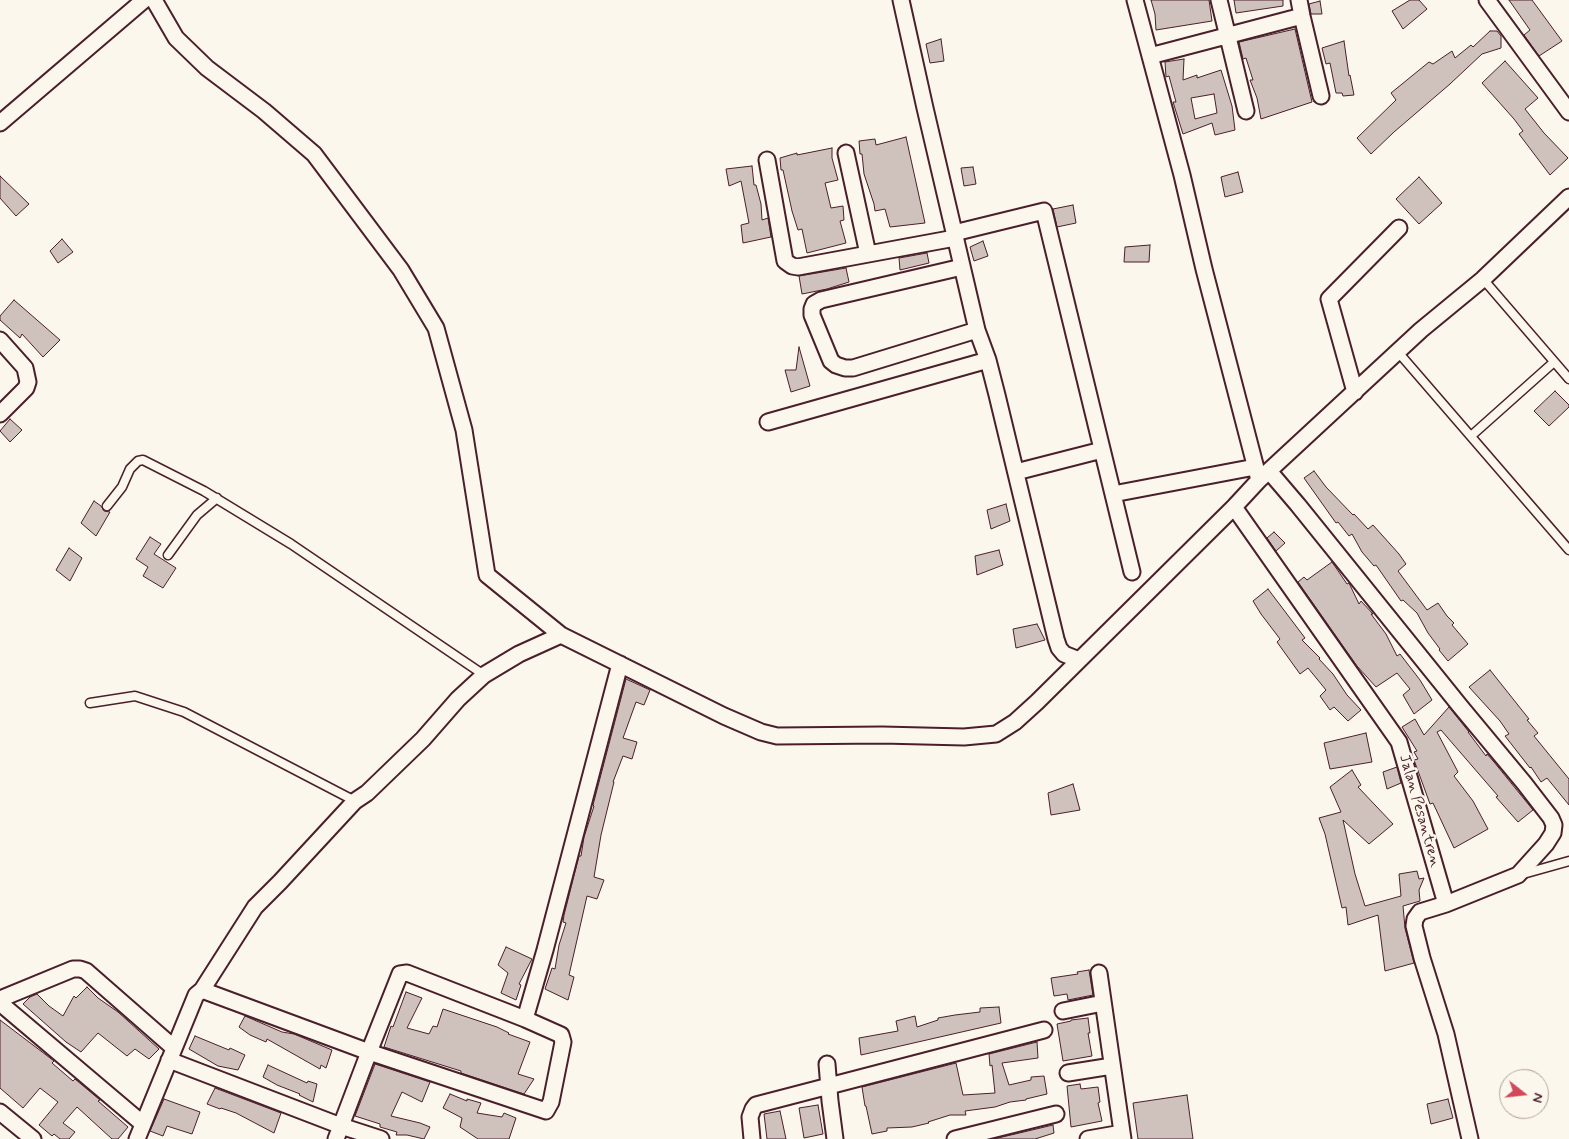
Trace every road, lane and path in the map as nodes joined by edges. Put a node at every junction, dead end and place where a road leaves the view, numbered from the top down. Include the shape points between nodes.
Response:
1 (144, 0) edge
2 (154, 0) edge
3 (901, 0) edge
4 (1135, 0) edge
5 (1219, 0) edge
6 (1299, 0) edge
7 (1487, 0) edge
8 (1302, 16) junction
9 (1228, 36) junction
10 (1150, 56) junction
11 (1321, 96) dead end
12 (1246, 111) dead end
13 (1569, 112) edge
14 (0, 123) edge
15 (846, 153) dead end
16 (767, 160) dead end
17 (1569, 197) edge
18 (1399, 228) dead end
19 (955, 235) junction
20 (868, 254) junction
21 (962, 267) junction
22 (1483, 279) junction
23 (977, 330) junction
24 (0, 340) edge
25 (1398, 352) junction
26 (988, 360) junction
27 (1554, 362) junction
28 (1569, 379) edge
29 (1355, 392) junction
30 (0, 414) edge
31 (768, 422) dead end
32 (1471, 436) junction
33 (1102, 450) junction
34 (1016, 472) junction
35 (1261, 473) junction
36 (1113, 494) junction
37 (217, 498) junction
38 (107, 506) dead end
39 (1234, 507) junction
40 (1569, 550) edge
41 (168, 555) dead end
42 (1132, 572) dead end
43 (561, 635) junction
44 (1079, 660) junction
45 (620, 664) junction
46 (484, 675) junction
47 (90, 703) dead end
48 (355, 801) junction
49 (1569, 861) edge
50 (1518, 875) junction
51 (1446, 904) junction
52 (1099, 973) dead end
53 (202, 990) junction
54 (0, 1001) edge
55 (1103, 1003) junction
56 (1063, 1011) dead end
57 (525, 1019) junction
58 (1044, 1030) dead end
59 (369, 1052) junction
60 (172, 1054) junction
61 (827, 1064) dead end
62 (1112, 1066) junction
63 (1068, 1073) dead end
64 (828, 1085) junction
65 (0, 1112) edge
66 (1056, 1114) dead end
67 (338, 1133) edge
68 (142, 1134) edge
69 (1123, 1136) edge
70 (33, 1139) edge
71 (381, 1139) edge
72 (752, 1139) edge
73 (835, 1139) edge
74 (955, 1139) edge
75 (1088, 1139) edge
76 (1470, 1139) edge

1 - 14 street
2 - 43 street via 176,38 314,154 402,270 436,328 462,421 487,575
3 - 19 street
4 - 10 street
5 - 9 street
6 - 8 street
7 - 13 street
8 - 9 street
8 - 11 street
9 - 10 street
9 - 12 street
10 - 35 street via 1204,269
15 - 20 street
16 - 20 street via 785,261 798,267
17 - 22 street
18 - 29 street via 1329,299
19 - 20 street
19 - 21 street
19 - 33 street via 1044,211
21 - 23 street
21 - 23 street via 821,300 814,304 812,315 831,362 845,368
22 - 25 street
22 - 27 lane
23 - 26 street
24 - 30 street via 26,368 28,382
25 - 29 street
25 - 32 lane
26 - 31 street
26 - 34 street
27 - 28 lane
27 - 32 lane
29 - 35 street
32 - 40 lane
33 - 34 street
33 - 36 street
34 - 44 street via 1056,639 1064,654
35 - 36 street
35 - 39 street
35 - 50 street via 1298,505 1551,818 1553,834
36 - 42 street
37 - 38 lane via 143,460 130,469 122,487
37 - 41 lane via 197,515
37 - 46 lane via 291,544
39 - 44 street
39 - 51 street, Jalan Pesantren via 1399,742
43 - 45 street
43 - 46 street
44 - 45 street via 1003,730 996,734 964,737 777,736 724,716
45 - 57 street
46 - 48 street via 423,739
47 - 48 lane via 135,696 184,712
48 - 53 street via 255,907
49 - 50 lane
50 - 51 street
51 - 76 street via 1420,912 1414,926 1446,1034
52 - 55 street
53 - 59 street
53 - 60 street via 196,995
54 - 60 street via 73,969 80,969 86,971
54 - 68 street
55 - 56 street
55 - 62 street
57 - 59 street via 407,973 400,974
57 - 59 street via 561,1035 563,1042 551,1102 546,1111
58 - 64 street
59 - 67 street
60 - 67 street
60 - 68 street
61 - 64 street
62 - 63 street
62 - 69 street
64 - 72 street via 756,1105 750,1117
64 - 73 street
65 - 70 street
66 - 74 street
67 - 71 street
69 - 75 street

